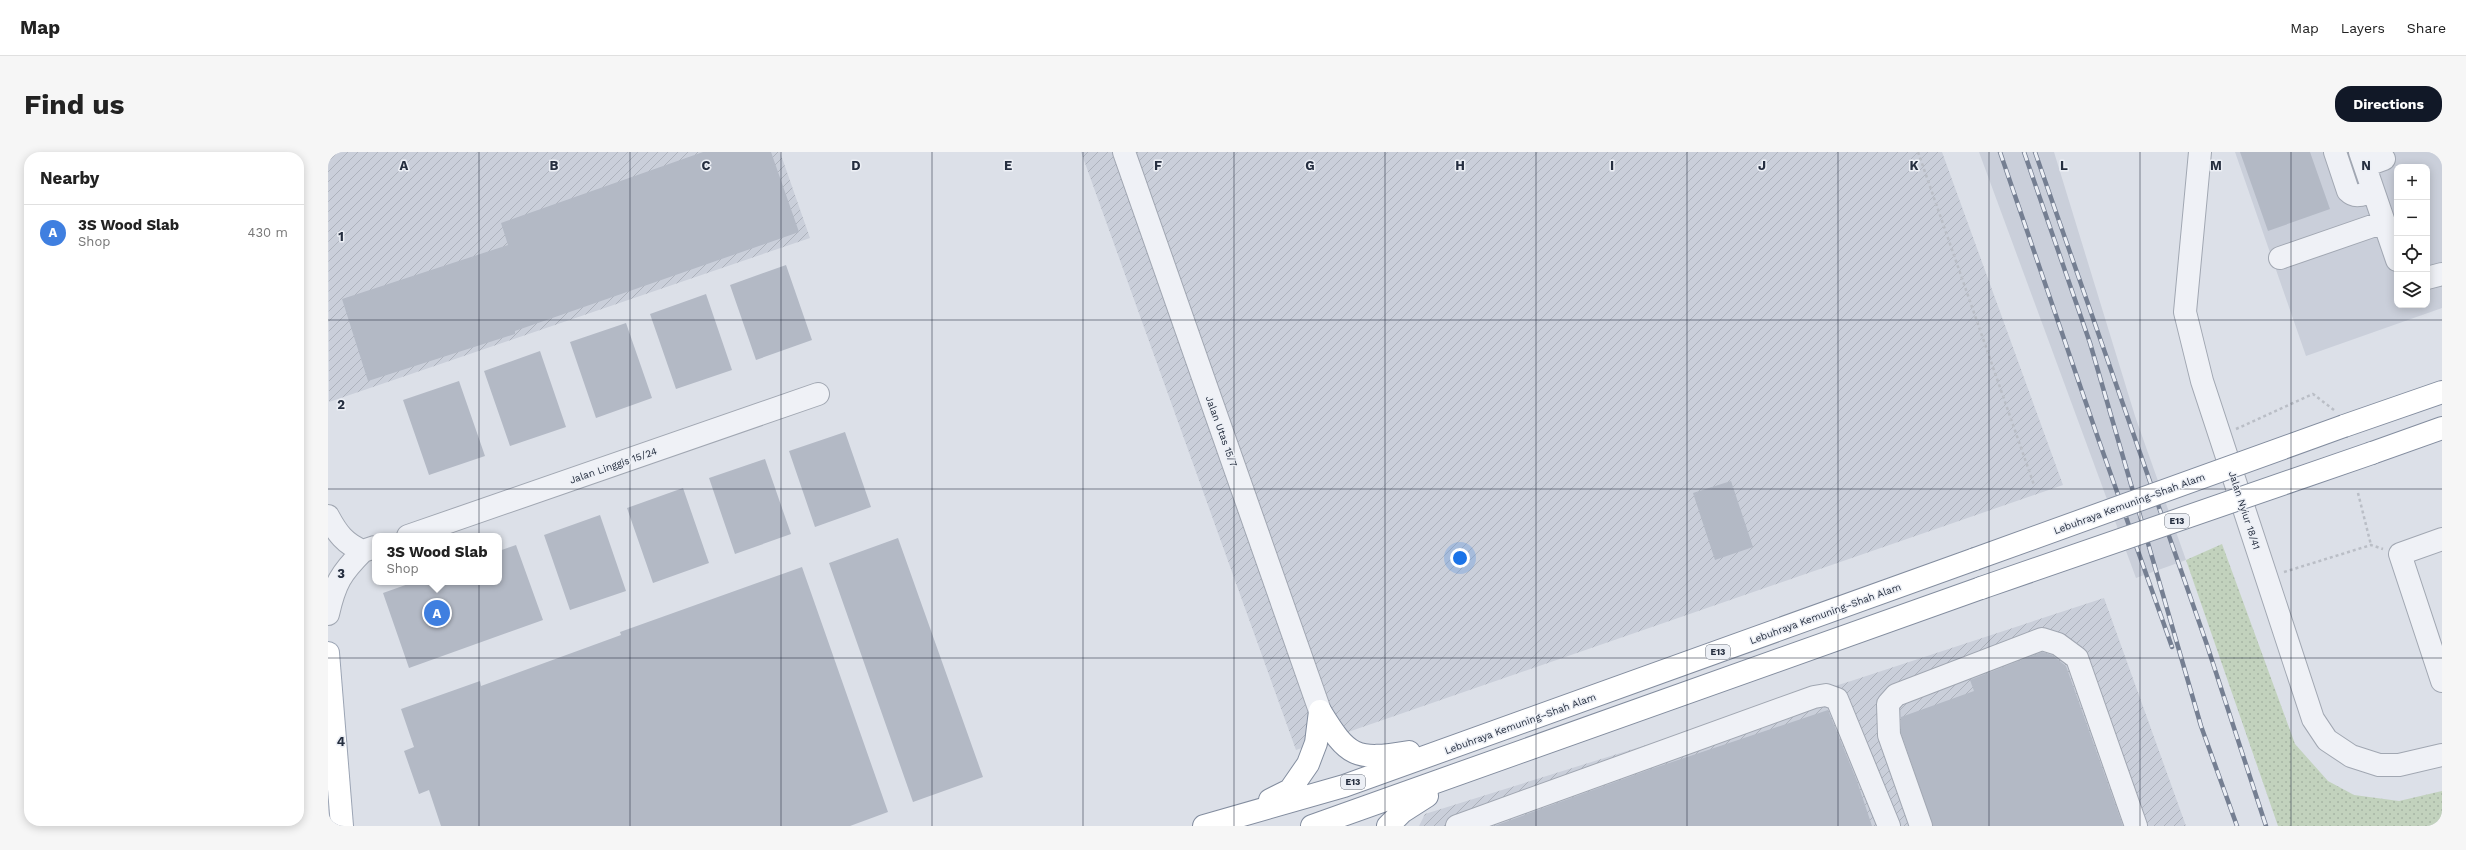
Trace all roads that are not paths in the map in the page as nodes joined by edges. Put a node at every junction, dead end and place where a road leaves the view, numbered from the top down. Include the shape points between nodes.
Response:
1 (1124, 152) edge
2 (2200, 152) edge
3 (2335, 152) edge
4 (2370, 159) edge
5 (2373, 190) junction
6 (2387, 216) edge
7 (2394, 247) edge
8 (2280, 258) dead end
9 (2442, 274) edge
10 (2430, 277) edge
11 (2442, 392) edge
12 (818, 394) dead end
13 (2442, 428) edge
14 (328, 516) edge
15 (417, 533) edge
16 (2442, 539) edge
17 (369, 550) edge
18 (328, 614) edge
19 (328, 653) edge
20 (2442, 681) edge
21 (1320, 711) junction
22 (1461, 745) junction
23 (2442, 755) edge
24 (1460, 775) junction
25 (1243, 814) junction
26 (342, 826) edge
27 (1204, 826) edge
28 (1312, 826) edge
29 (1388, 826) edge
30 (1457, 826) edge
31 (1888, 826) edge
32 (1921, 826) edge
33 (2136, 826) edge

1 - 21 street, Jalan Utas 15/7
2 - 23 street, Jalan Nyiur 18/41 via 2185,312 2202,381 2313,719 2327,740 2351,756 2379,765 2399,765
3 - 5 street via 2348,191 2352,195
4 - 5 street
5 - 6 street
6 - 7 street
6 - 8 street
9 - 10 street
11 - 22 main road, Lebuhraya Kemuning–Shah Alam / E13, bridge via 2339,418 1975,559
12 - 15 street, Jalan Linggis 15/24
13 - 24 main road, E13, bridge via 1981,588
14 - 17 street via 350,546
16 - 20 street via 2400,554
17 - 18 street via 348,566 335,586
19 - 26 main road
21 - 22 main road via 1337,738 1354,754 1379,757
21 - 25 main road via 1316,742 1308,764 1290,790
22 - 25 main road, Lebuhraya Kemuning–Shah Alam / E13 via 1344,786
24 - 28 main road, E13
24 - 29 main road via 1402,812
25 - 27 main road, Lebuhraya Kemuning–Shah Alam / E13
30 - 31 street via 1814,697 1826,695 1837,699
32 - 33 street via 1889,735 1888,704 1896,695 2042,639 2058,644 2077,658

